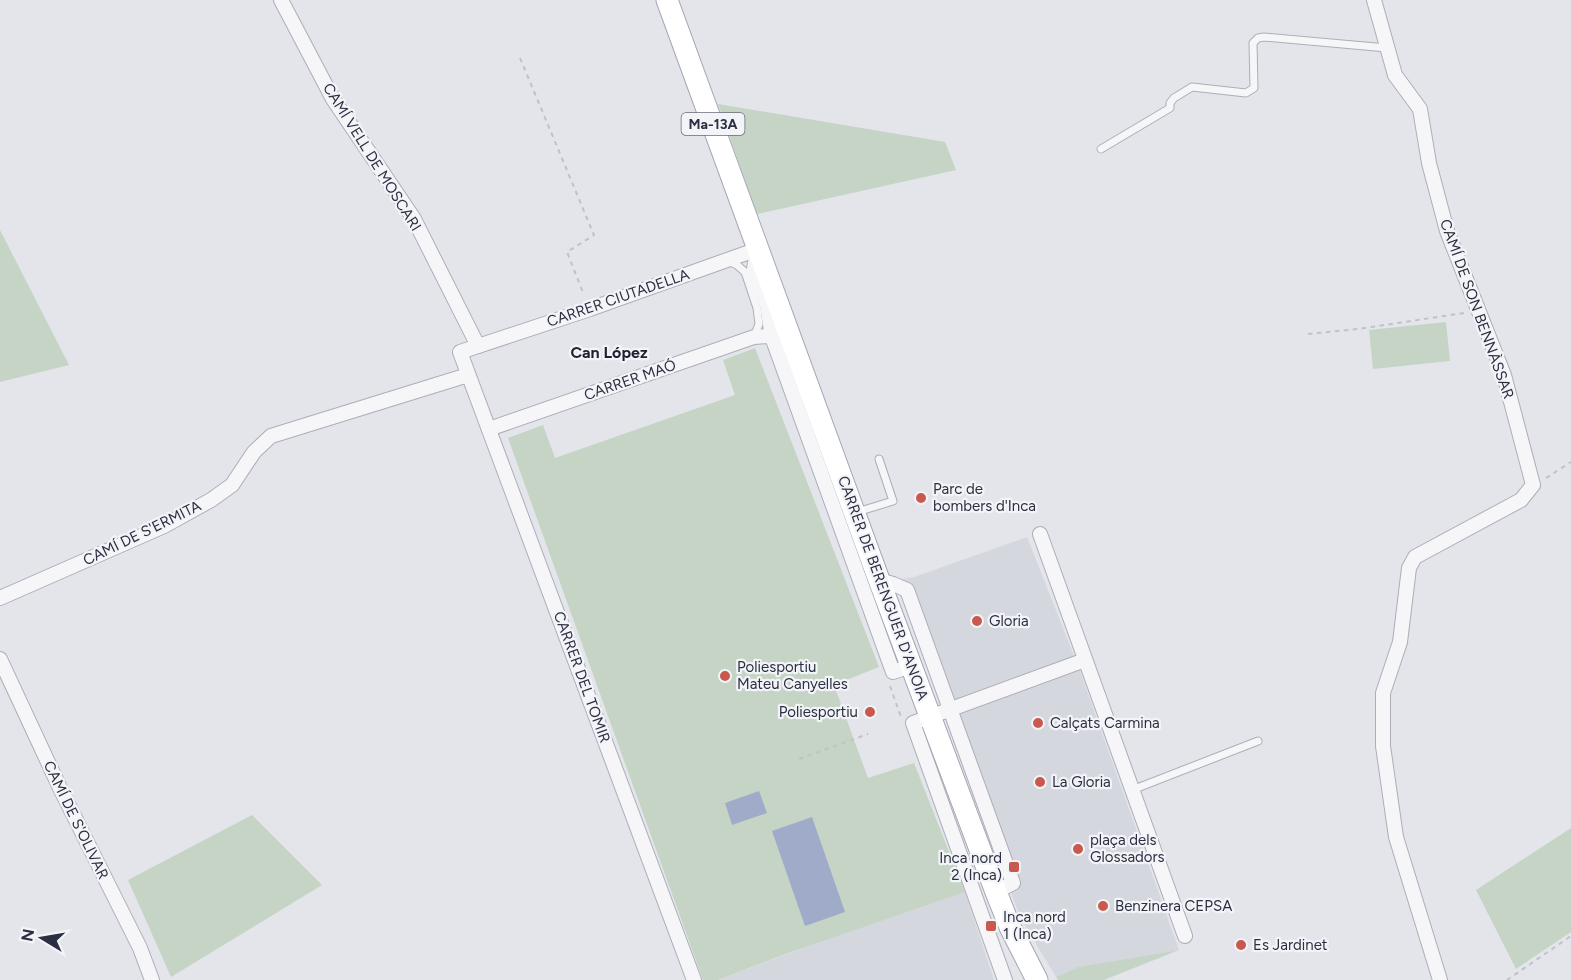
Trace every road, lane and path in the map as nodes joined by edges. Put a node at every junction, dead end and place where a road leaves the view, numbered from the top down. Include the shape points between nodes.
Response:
1 (281, 0) edge
2 (667, 0) edge
3 (1374, 0) edge
4 (1387, 48) junction
5 (520, 58) dead end
6 (1101, 149) dead end
7 (758, 249) junction
8 (726, 260) junction
9 (590, 309) junction
10 (1479, 311) junction
11 (1308, 334) dead end
12 (754, 337) junction
13 (772, 337) junction
14 (478, 346) junction
15 (468, 375) junction
16 (489, 429) junction
17 (879, 459) dead end
18 (1571, 462) edge
19 (1533, 485) junction
20 (855, 513) junction
21 (1040, 534) dead end
22 (879, 580) junction
23 (0, 598) edge
24 (0, 659) edge
25 (1085, 660) junction
26 (911, 666) junction
27 (887, 679) dead end
28 (951, 708) junction
29 (930, 717) junction
30 (903, 724) dead end
31 (868, 734) dead end
32 (1258, 741) dead end
33 (799, 759) dead end
34 (1132, 790) junction
35 (996, 892) junction
36 (1185, 936) dead end
37 (1571, 936) edge
38 (152, 980) edge
39 (694, 980) edge
40 (1005, 980) edge
41 (1037, 980) edge
42 (1440, 980) edge
43 (1507, 980) edge

1 - 14 street, CAMÍ VELL DE MOSCARI via 333,99 414,219
2 - 7 main road, Ma-13A
3 - 4 street, CAMÍ DE SON BENNÀSSAR
4 - 6 lane via 1258,38 1253,43 1251,91 1192,87 1174,98 1170,108
4 - 10 street, CAMÍ DE SON BENNÀSSAR via 1395,75 1420,109 1447,231
5 - 9 path via 594,235 567,252
7 - 8 street, CARRER CIUTADELLA
7 - 13 street via 754,269 767,305
7 - 20 main road, CARRER DE BERENGUER D'ANOIA
8 - 9 street, CARRER CIUTADELLA
8 - 12 lane via 745,272 757,308 759,324
9 - 14 street, CARRER CIUTADELLA
10 - 11 path
10 - 19 street, CAMÍ DE SON BENNÀSSAR via 1504,375
12 - 13 street, CARRER MAÓ
12 - 16 street, CARRER MAÓ
13 - 26 street via 893,672
14 - 15 street, CARRER DEL TOMIR via 460,351
15 - 16 street, CARRER DEL TOMIR
15 - 23 street, CAMÍ DE S'ERMITA via 271,436 254,452 232,485 211,500 165,526
16 - 39 street, CARRER DEL TOMIR
17 - 20 lane via 893,501
18 - 19 path
19 - 42 street via 1521,500 1415,557 1409,568 1400,642 1383,693 1383,746 1395,837
20 - 22 main road, CARRER DE BERENGUER D'ANOIA
21 - 25 street
22 - 26 main road, CARRER DE BERENGUER D'ANOIA
22 - 28 street via 907,590
24 - 38 street, CAMÍ DE S'OLIVAR
25 - 28 street
25 - 34 street
26 - 29 main road, CARRER DE BERENGUER D'ANOIA
27 - 30 path
28 - 29 street
28 - 35 street via 1013,883
29 - 35 main road, CARRER DE BERENGUER D'ANOIA
29 - 40 street via 913,723
31 - 33 path
32 - 34 lane
34 - 36 street
35 - 41 main road, CARRER DE BERENGUER D'ANOIA
37 - 43 path

